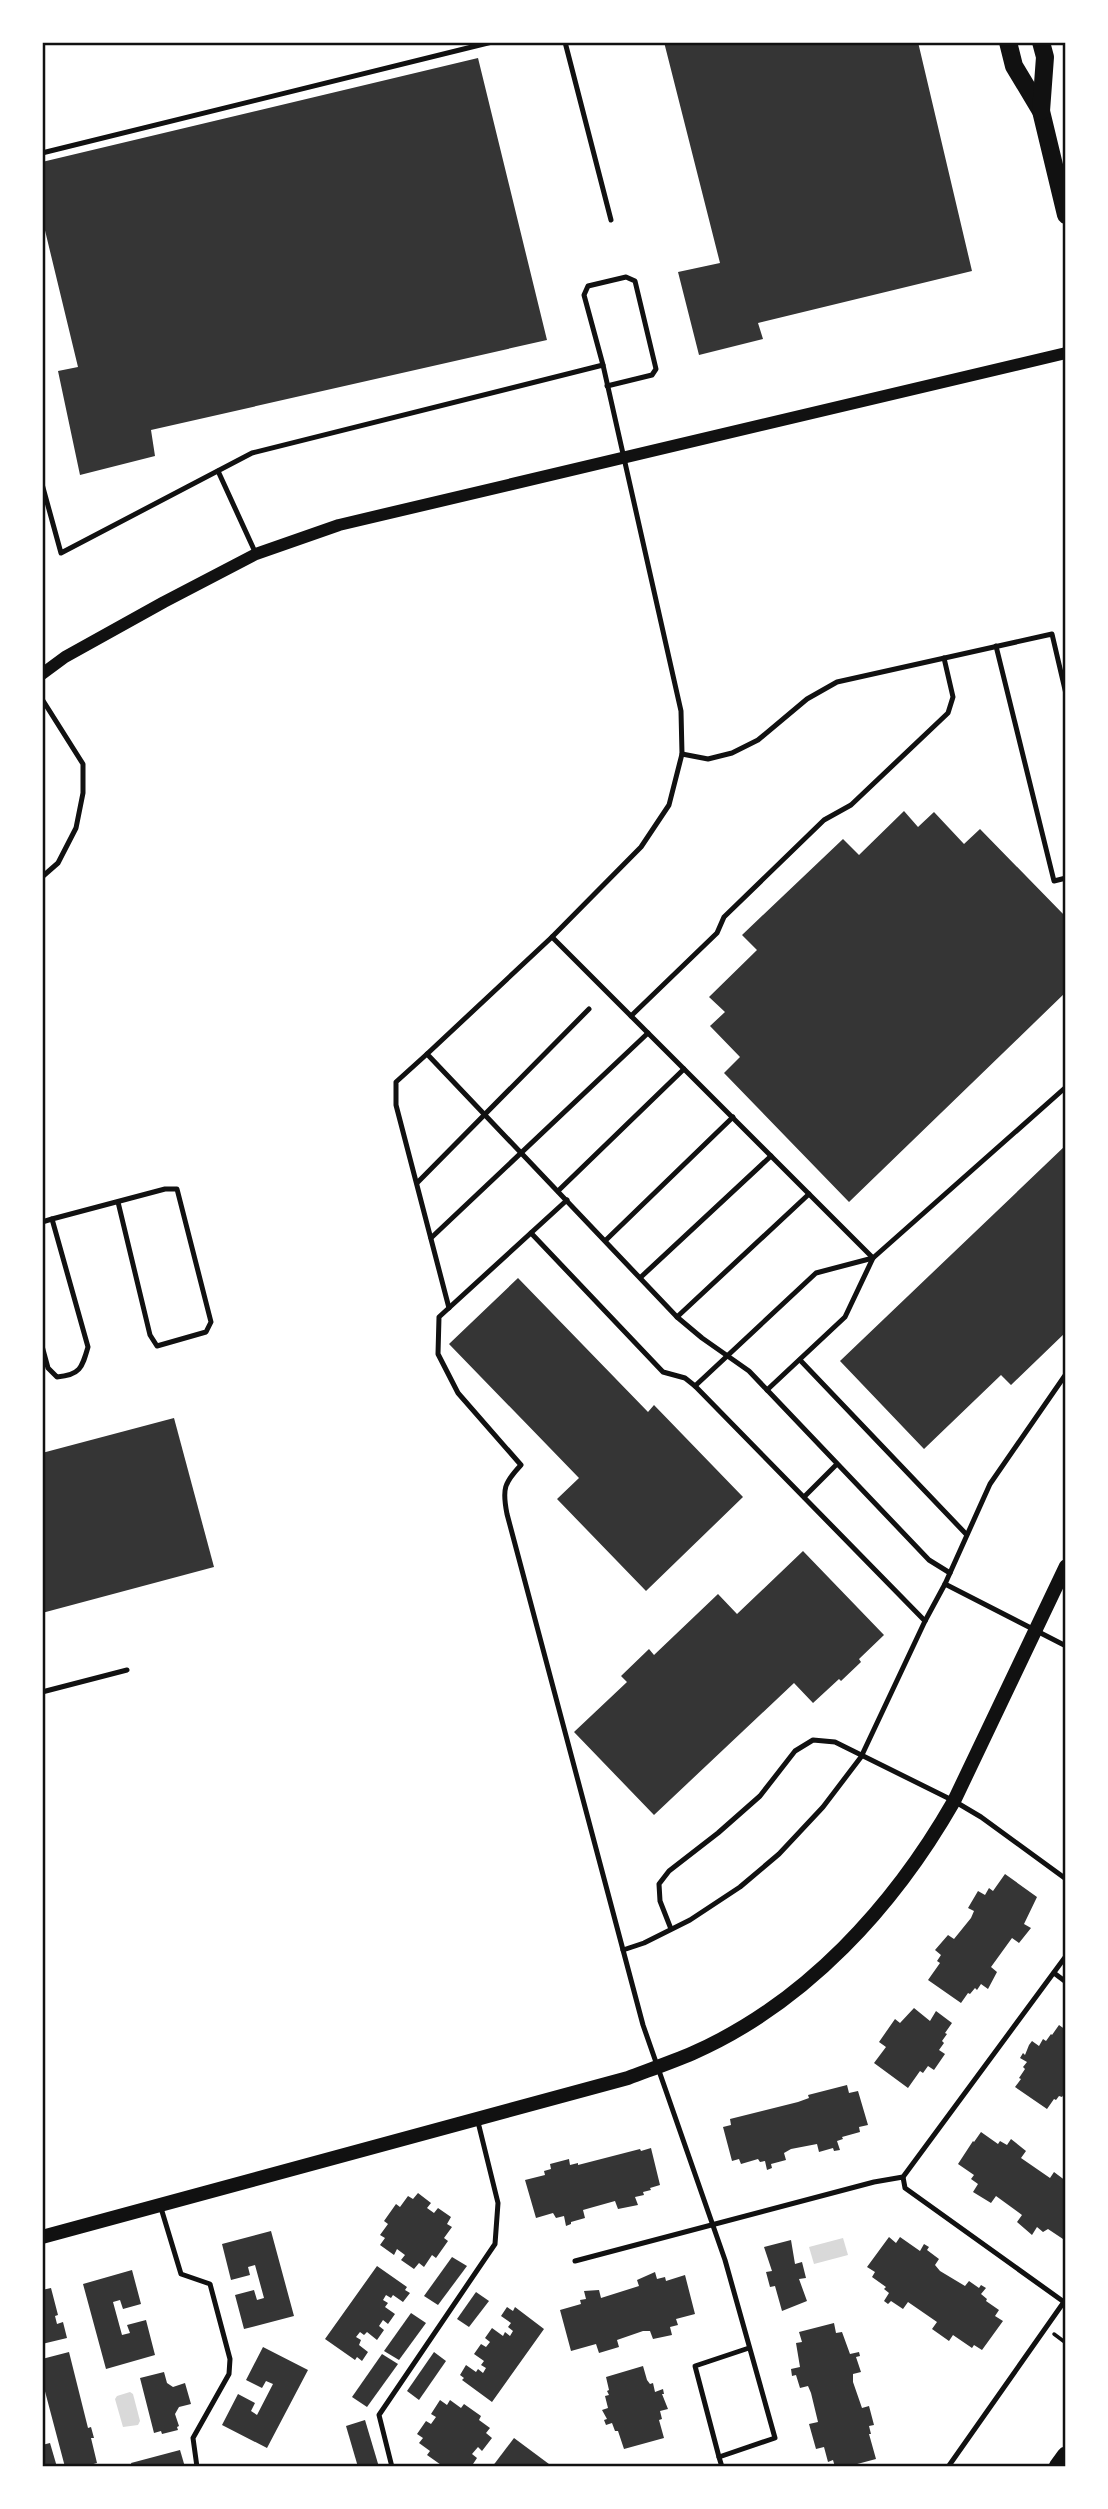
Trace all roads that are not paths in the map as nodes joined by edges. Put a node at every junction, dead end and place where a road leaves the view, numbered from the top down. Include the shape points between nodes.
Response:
1 (492, 42) edge
2 (565, 42) edge
3 (1008, 42) edge
4 (1041, 42) edge
5 (1041, 111) junction
6 (42, 153) edge
7 (1066, 215) edge
8 (611, 220) dead end
9 (1066, 353) edge
10 (603, 365) junction
11 (607, 386) junction
12 (622, 458) junction
13 (218, 471) junction
14 (42, 484) edge
15 (256, 554) junction
16 (996, 646) junction
17 (944, 658) junction
18 (42, 674) edge
19 (1066, 694) edge
20 (42, 699) edge
21 (682, 754) junction
22 (42, 877) edge
23 (1066, 878) edge
24 (552, 937) junction
25 (589, 1009) dead end
26 (631, 1016) junction
27 (648, 1033) junction
28 (426, 1054) junction
29 (684, 1069) junction
30 (1066, 1087) edge
31 (484, 1114) junction
32 (733, 1118) junction
33 (521, 1153) junction
34 (771, 1156) junction
35 (417, 1183) junction
36 (558, 1191) junction
37 (809, 1194) junction
38 (567, 1200) junction
39 (118, 1202) junction
40 (52, 1219) junction
41 (42, 1222) edge
42 (531, 1233) junction
43 (431, 1238) junction
44 (606, 1240) junction
45 (873, 1258) junction
46 (641, 1277) junction
47 (449, 1308) junction
48 (677, 1317) junction
49 (42, 1346) edge
50 (728, 1355) junction
51 (800, 1360) junction
52 (1066, 1374) edge
53 (695, 1387) junction
54 (767, 1390) junction
55 (837, 1464) junction
56 (804, 1497) junction
57 (966, 1534) junction
58 (1066, 1566) edge
59 (950, 1573) junction
60 (945, 1584) junction
61 (925, 1621) junction
62 (1034, 1631) junction
63 (1066, 1646) edge
64 (127, 1670) dead end
65 (42, 1692) edge
66 (861, 1757) junction
67 (954, 1801) junction
68 (1066, 1879) edge
69 (671, 1929) junction
70 (623, 1950) junction
71 (1066, 1956) edge
72 (1054, 1973) junction
73 (1066, 1982) edge
74 (657, 2067) junction
75 (477, 2120) junction
76 (903, 2177) junction
77 (160, 2205) junction
78 (712, 2224) junction
79 (42, 2237) edge
80 (575, 2261) dead end
81 (1065, 2301) edge
82 (749, 2348) junction
83 (1066, 2456) edge
84 (719, 2457) junction
85 (197, 2467) edge
86 (392, 2467) edge
87 (722, 2467) edge
88 (947, 2467) edge
89 (1058, 2467) edge

1 - 6 lane
2 - 8 lane
3 - 5 main road via 1014,66
4 - 5 main road via 1045,57
5 - 7 main road
9 - 12 street
10 - 11 lane
10 - 11 lane via 584,295 588,286 626,277 635,281 656,369 652,375
10 - 13 lane via 252,453
11 - 12 lane
12 - 15 street via 339,525
12 - 21 lane via 681,711
13 - 14 lane via 61,553
13 - 15 lane
15 - 18 street via 65,657
16 - 17 lane
16 - 19 lane via 1052,634
16 - 23 lane via 1054,881
17 - 21 lane via 837,682 807,699 758,740 732,753 708,759
17 - 26 lane via 953,697 948,713 852,805 824,820 724,916 717,933
20 - 22 lane via 83,764 83,793 76,828 58,863
21 - 24 lane via 669,805 642,847
24 - 26 lane
24 - 28 lane
25 - 31 lane
26 - 27 lane
27 - 29 lane
27 - 33 lane
28 - 31 lane
28 - 35 lane via 396,1082 396,1105
29 - 32 lane
29 - 36 lane
30 - 45 lane
31 - 33 lane
31 - 35 lane
32 - 34 lane
32 - 44 lane
33 - 36 lane
33 - 43 lane
34 - 37 lane
34 - 46 lane
35 - 43 lane
36 - 38 lane
37 - 45 lane
37 - 48 lane
38 - 42 lane
38 - 44 lane
39 - 39 lane via 177,1189 211,1322 205,1332 157,1346 150,1335
39 - 40 lane
40 - 41 lane
40 - 49 lane via 88,1347 82,1367 71,1376 57,1377 48,1368
42 - 47 lane
42 - 53 lane via 663,1372 685,1378
43 - 47 lane
44 - 46 lane
45 - 50 lane via 816,1273
45 - 51 lane via 845,1317
46 - 48 lane
47 - 70 lane via 439,1317 438,1354 458,1393 522,1465 507,1480 506,1514
48 - 50 lane
50 - 53 lane
50 - 54 lane
51 - 54 lane
51 - 57 lane
52 - 57 lane via 990,1484
53 - 56 lane
54 - 55 lane
55 - 56 lane
55 - 59 lane via 929,1560
56 - 61 lane
57 - 59 lane
58 - 62 main road
59 - 60 lane
60 - 61 lane
60 - 62 lane
61 - 66 lane
62 - 63 lane
62 - 67 main road
64 - 65 lane
66 - 67 lane
66 - 69 lane via 779,1854 740,1887
66 - 69 lane via 835,1742 813,1740 795,1751 760,1796 659,1884
67 - 68 lane
67 - 74 main road via 883,1906 822,1967 731,2032
69 - 70 lane
70 - 74 lane
71 - 72 lane
72 - 73 lane
72 - 76 lane
74 - 75 main road
74 - 78 lane
75 - 77 main road
75 - 86 lane via 498,2203 495,2244 379,2415
76 - 78 lane
76 - 81 lane via 905,2188
77 - 79 main road
77 - 85 lane via 181,2274 210,2284 230,2359 229,2374 193,2438
78 - 80 lane
78 - 82 lane
81 - 88 lane
82 - 84 lane via 695,2366
82 - 84 lane via 775,2438
83 - 89 highway
84 - 87 lane

